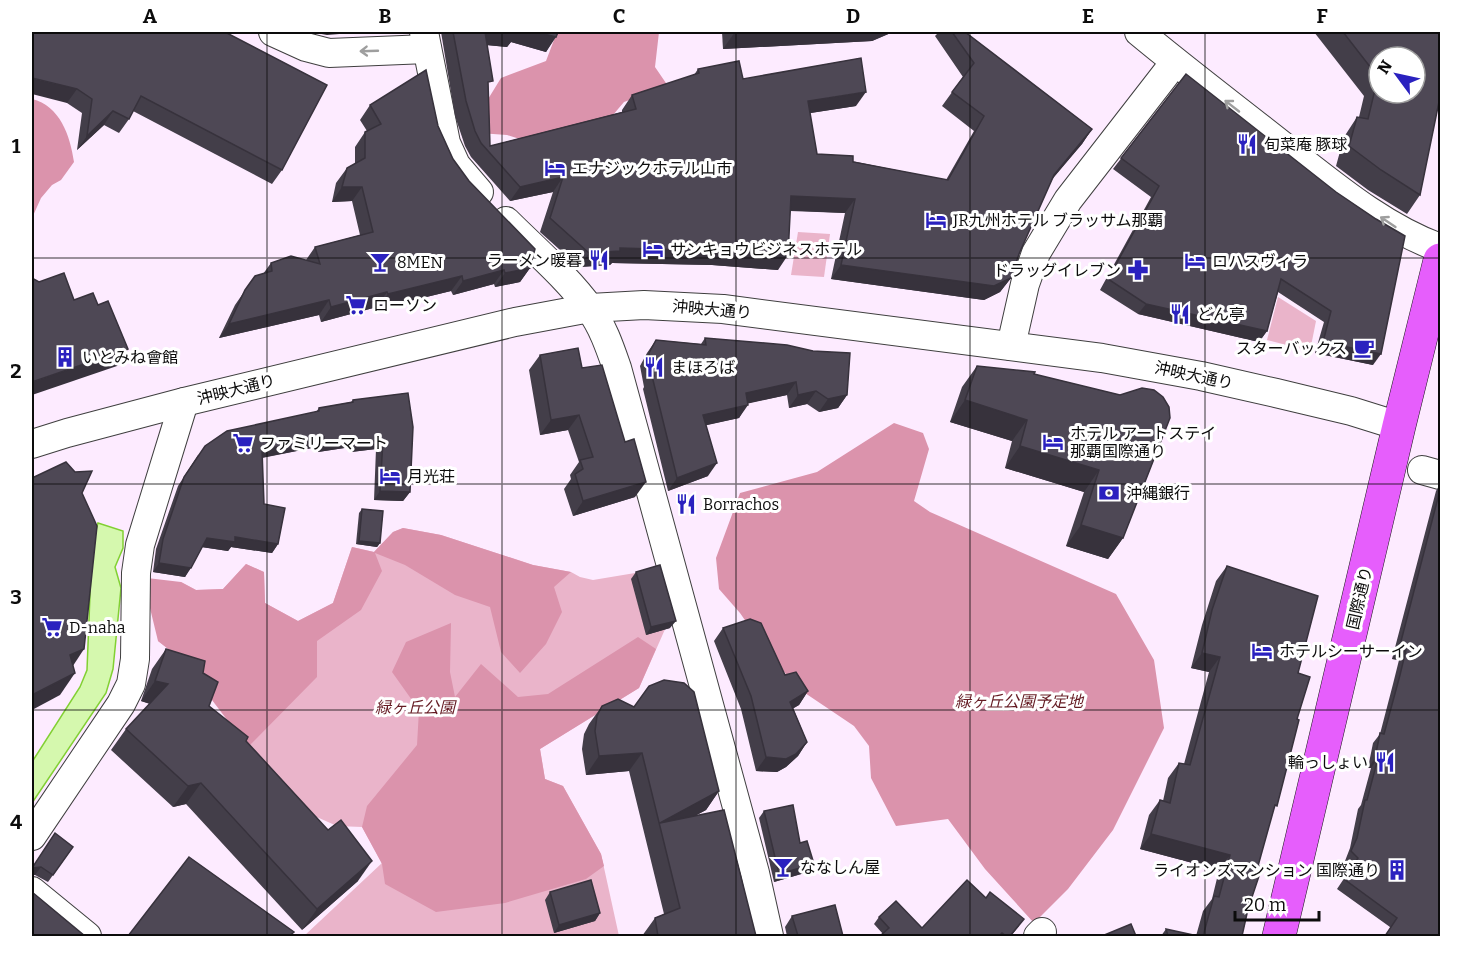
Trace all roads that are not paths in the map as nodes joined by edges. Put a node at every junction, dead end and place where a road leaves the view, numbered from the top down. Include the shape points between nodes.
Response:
1 (273, 32) edge
2 (1139, 32) edge
3 (426, 40) edge
4 (1175, 62) junction
5 (1440, 248) edge
6 (1440, 260) edge
7 (1436, 295) edge
8 (590, 308) junction
9 (1011, 346) junction
10 (184, 402) junction
11 (1399, 426) junction
12 (32, 444) edge
13 (32, 836) edge
14 (32, 891) edge
15 (87, 936) edge
16 (770, 936) edge
17 (1279, 936) edge

3 -> 1 street via 329,53
2 - 4 street
3 - 8 street via 439,115 456,165
5 -> 4 street via 1403,232 1332,184
4 - 9 street via 1068,200 1036,254
6 - 7 main road, 国際通り
7 - 11 main road, 国際通り
8 - 9 street, 沖映大通り via 644,305 723,309
8 - 10 street, 沖映大通り via 515,322
8 - 16 street via 617,368
9 - 11 street, 沖映大通り via 1201,376
10 - 12 street, 沖映大通り
10 - 13 street via 140,545 131,684 122,704
11 - 17 main road, 国際通り
14 - 15 street

